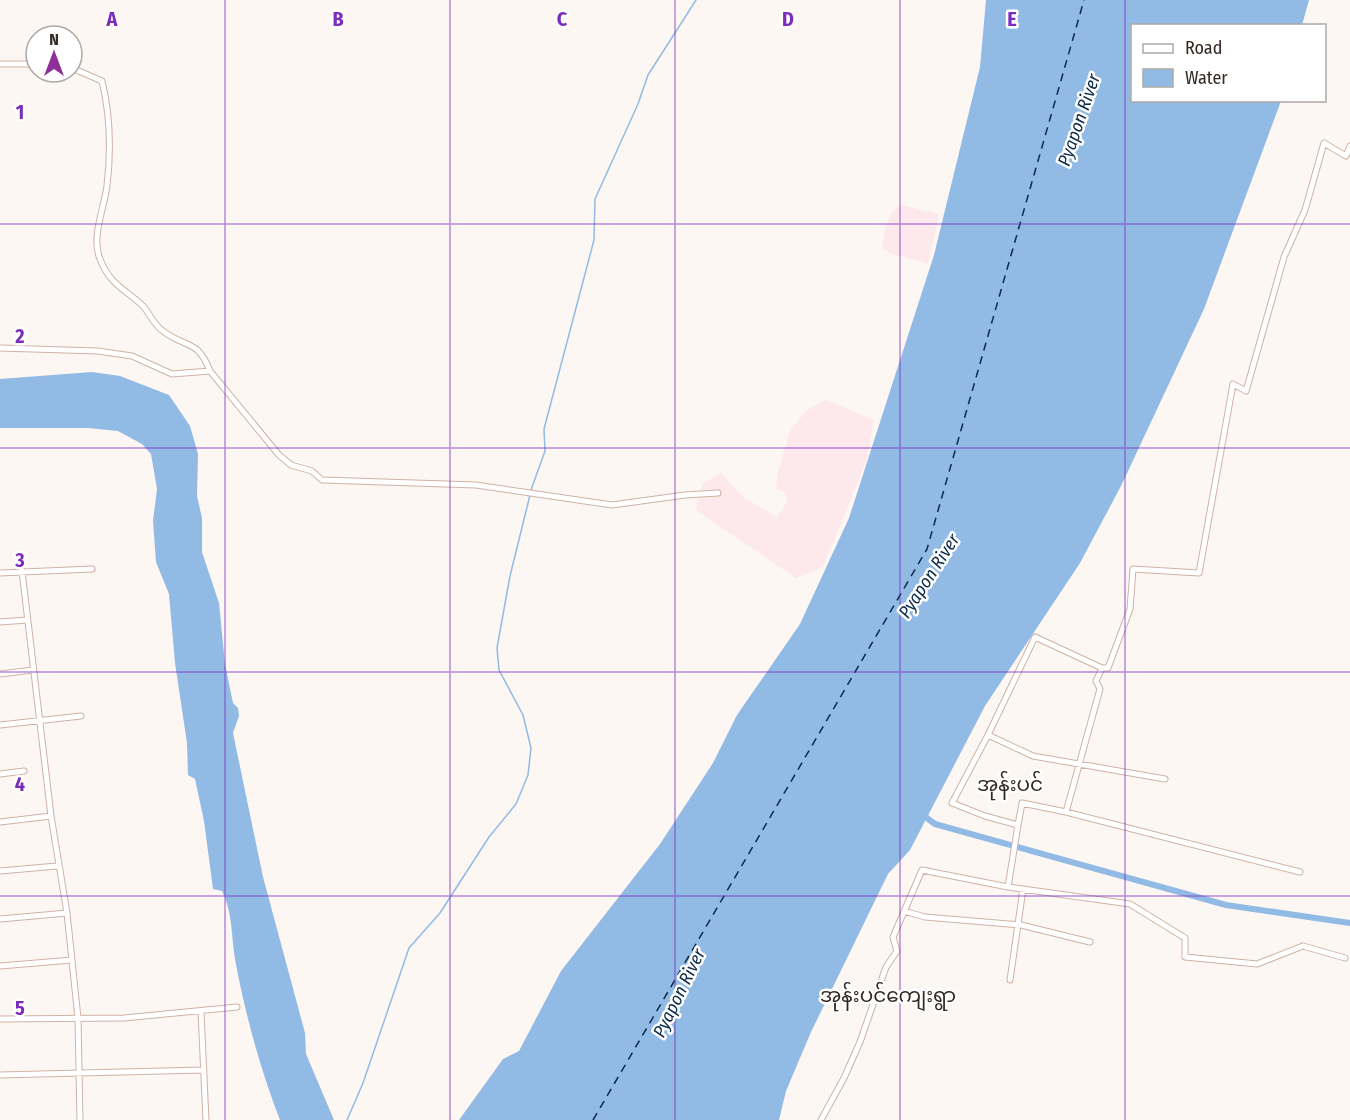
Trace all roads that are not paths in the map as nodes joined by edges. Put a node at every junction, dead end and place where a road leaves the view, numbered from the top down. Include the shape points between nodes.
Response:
1 (0, 64) edge
2 (24, 64) edge
3 (84, 73) edge
4 (1350, 146) edge
5 (0, 348) edge
6 (210, 371) junction
7 (718, 493) dead end
8 (92, 569) dead end
9 (22, 571) junction
10 (0, 573) edge
11 (27, 620) junction
12 (0, 622) edge
13 (1102, 668) junction
14 (33, 670) junction
15 (0, 674) edge
16 (81, 716) dead end
17 (39, 721) junction
18 (0, 725) edge
19 (988, 735) junction
20 (1080, 763) junction
21 (24, 771) dead end
22 (0, 774) edge
23 (1165, 779) dead end
24 (1066, 812) junction
25 (51, 816) junction
26 (0, 822) edge
27 (1017, 825) junction
28 (57, 866) junction
29 (0, 871) edge
30 (1300, 872) dead end
31 (1008, 887) junction
32 (1023, 889) junction
33 (904, 911) junction
34 (67, 913) junction
35 (0, 919) edge
36 (1019, 925) junction
37 (1090, 942) dead end
38 (1345, 958) dead end
39 (72, 960) junction
40 (0, 966) edge
41 (1010, 980) dead end
42 (237, 1007) dead end
43 (201, 1012) junction
44 (78, 1018) junction
45 (0, 1019) edge
46 (203, 1070) junction
47 (78, 1073) junction
48 (0, 1075) edge
49 (80, 1120) edge
50 (206, 1120) edge
51 (820, 1120) edge

1 - 2 street
3 - 6 street via 102,81 106,98 108,174 99,229 99,257 119,289 142,305 162,331 197,348
4 - 13 street via 1346,156 1324,143 1305,210 1284,257 1246,391 1233,384 1199,573 1133,569 1130,609 1108,668
5 - 6 street via 98,351 132,356 172,374
6 - 7 street via 279,456 291,465 312,471 319,479 476,485 612,505
8 - 9 street
9 - 10 street
9 - 11 street
11 - 12 street
11 - 14 street
13 - 19 street via 1035,637
13 - 20 street
14 - 15 street
14 - 17 street
16 - 17 street
17 - 18 street
17 - 25 street
19 - 20 street via 1033,756
19 - 27 street via 952,802
20 - 23 street
20 - 24 street
21 - 22 street
24 - 27 street via 1022,803
24 - 30 street
25 - 26 street
25 - 28 street
27 - 31 street
28 - 29 street
28 - 34 street
31 - 32 street
31 - 33 street via 922,870
32 - 36 street
32 - 38 street via 1130,904 1185,938 1185,957 1257,964 1303,946
33 - 36 street via 925,917
33 - 51 street via 893,937 897,951 886,967 844,1078
34 - 35 street
34 - 39 street
36 - 37 street
36 - 41 street
39 - 40 street
39 - 44 street
42 - 43 street
43 - 44 street
43 - 46 street
44 - 45 street
44 - 47 street
46 - 47 street
46 - 50 street
47 - 48 street
47 - 49 street

